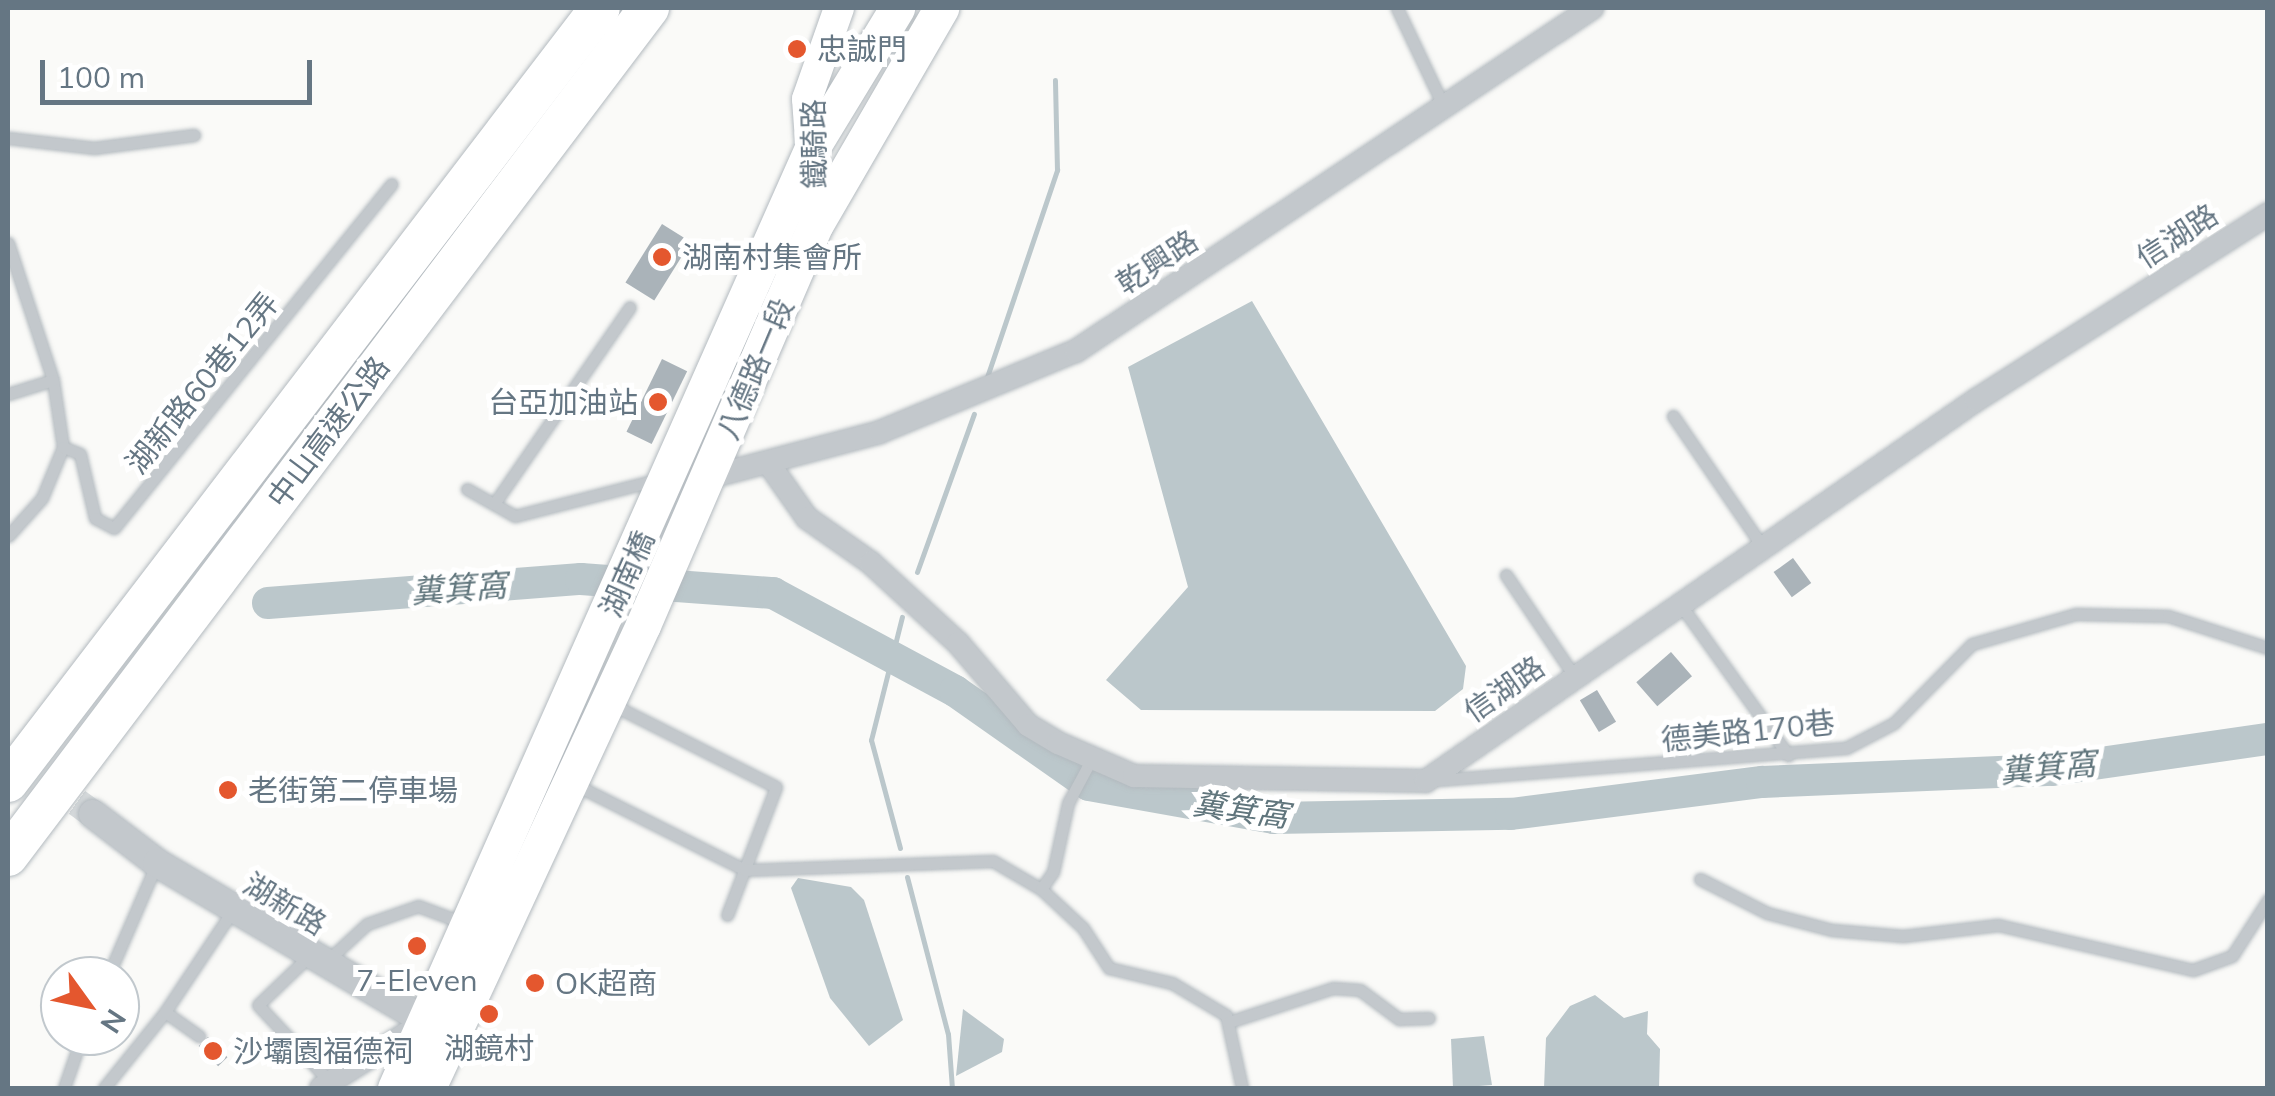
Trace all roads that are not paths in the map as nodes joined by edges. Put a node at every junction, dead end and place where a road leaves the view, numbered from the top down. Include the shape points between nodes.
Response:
1 (600, 8) edge
2 (649, 8) edge
3 (838, 8) edge
4 (897, 8) edge
5 (942, 8) edge
6 (1397, 8) edge
7 (1592, 8) edge
8 (1444, 107) junction
9 (194, 135) dead end
10 (8, 138) edge
11 (812, 148) junction
12 (392, 184) dead end
13 (2268, 214) edge
14 (816, 224) junction
15 (8, 244) edge
16 (630, 307) dead end
17 (52, 380) junction
18 (8, 394) edge
19 (1672, 416) dead end
20 (62, 447) junction
21 (769, 464) junction
22 (670, 476) junction
23 (710, 477) junction
24 (467, 490) dead end
25 (494, 504) junction
26 (652, 518) joint
27 (688, 524) joint
28 (8, 536) edge
29 (1762, 546) junction
30 (1506, 575) dead end
31 (1678, 602) junction
32 (2268, 648) edge
33 (1574, 676) junction
34 (607, 702) junction
35 (1788, 755) junction
36 (1089, 766) junction
37 (568, 781) junction
38 (1426, 781) junction
39 (8, 782) edge
40 (93, 814) tunnel mouth
41 (8, 856) edge
42 (157, 864) junction
43 (745, 870) junction
44 (1700, 879) dead end
45 (1041, 889) junction
46 (2268, 900) edge
47 (233, 910) junction
48 (727, 915) dead end
49 (468, 925) junction
50 (117, 956) edge
51 (315, 961) junction
52 (165, 1012) junction
53 (1429, 1018) dead end
54 (1229, 1022) junction
55 (438, 1029) junction
56 (199, 1036) dead end
57 (75, 1056) edge
58 (325, 1085) edge
59 (64, 1088) edge
60 (104, 1088) edge
61 (395, 1088) edge
62 (428, 1088) edge
63 (1242, 1088) edge

1 - 39 highway, 中山高速公路
2 - 41 highway, 中山高速公路
3 - 11 main road, 鐵騎路 via 808,99
4 - 11 main road, 八德路一段
5 - 14 main road, 八德路一段
6 - 8 lane
7 - 8 street, 乾興路
8 - 21 street, 乾興路 via 1076,351 987,393
9 - 10 lane via 94,148
11 - 14 main road, 鐵騎路
11 - 22 main road, 八德路一段
12 - 20 lane, 湖新路60巷12弄 via 114,528 95,518 80,454
13 - 29 street, 信湖路
14 - 23 main road, 八德路一段
15 - 17 lane
16 - 25 lane
17 - 18 lane
17 - 20 lane
19 - 29 lane
20 - 28 lane via 42,498
21 - 23 street, 乾興路
21 - 36 street via 807,518 871,563 958,643 1028,725
22 - 25 lane via 515,516
22 - 26 main road, 八德路一段
23 - 27 main road, 八德路一段
24 - 25 lane
26 - 49 main road, 湖南橋
27 - 34 main road, 湖南橋
29 - 31 street, 信湖路
30 - 33 lane
31 - 33 street, 信湖路
31 - 35 lane
32 - 35 lane, 德美路170巷 via 2168,616 2076,614 1972,644 1894,724 1846,748
33 - 38 street, 信湖路
34 - 37 main road
34 - 43 lane via 776,787
35 - 38 lane, 德美路170巷
36 - 38 street via 1200,781
36 - 45 lane via 1068,804 1053,872
37 - 43 lane
37 - 55 main road
40 - 42 street, 湖新路
42 - 47 street, 湖新路
42 - 50 lane
43 - 45 lane via 994,861
43 - 48 lane
44 - 46 lane via 1767,913 1832,930 1903,936 1998,925 2192,970 2232,956
45 - 54 lane via 1083,928 1109,968 1172,983
47 - 51 street, 湖新路
47 - 52 lane
49 - 51 lane via 418,906 367,924
49 - 55 main road
51 - 55 street, 湖新路
51 - 58 lane via 258,1004
52 - 56 lane
52 - 60 lane
53 - 54 lane via 1399,1019 1360,990 1332,988
54 - 63 lane
55 - 58 street
55 - 61 main road
55 - 62 main road
57 - 59 lane

